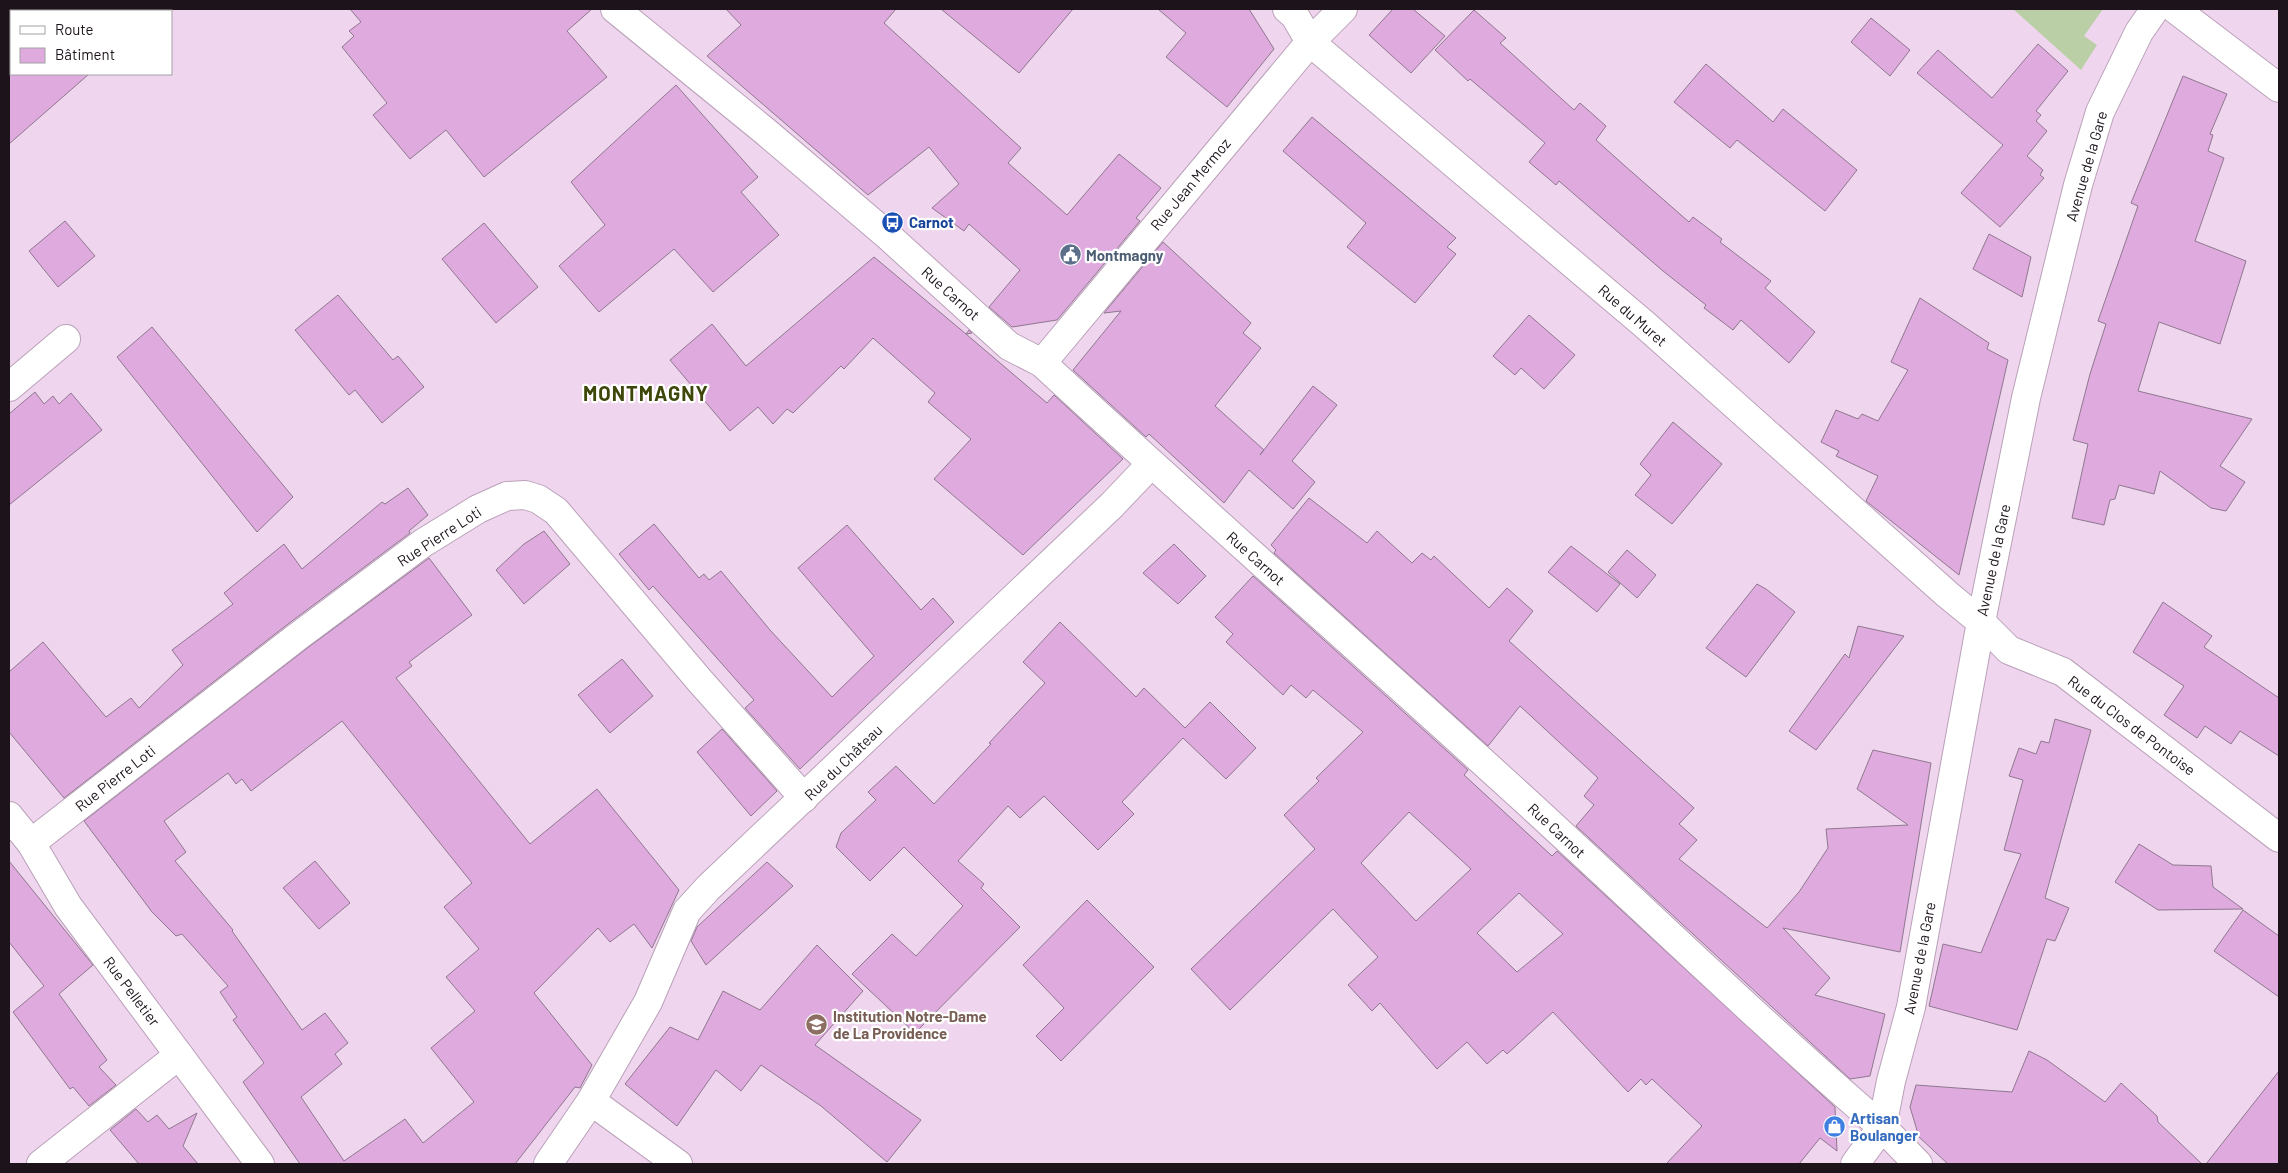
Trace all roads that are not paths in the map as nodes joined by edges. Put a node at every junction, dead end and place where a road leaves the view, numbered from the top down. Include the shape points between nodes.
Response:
1 (615, 9) edge
2 (1287, 9) edge
3 (1343, 9) edge
4 (2154, 9) edge
5 (2175, 9) edge
6 (1310, 42) junction
7 (2279, 88) edge
8 (66, 339) dead end
9 (1042, 364) junction
10 (9, 387) edge
11 (1151, 464) junction
12 (1981, 622) junction
13 (804, 798) junction
14 (9, 816) edge
15 (2279, 838) edge
16 (31, 843) junction
17 (179, 1055) junction
18 (591, 1101) junction
19 (1882, 1126) junction
20 (41, 1164) edge
21 (260, 1164) edge
22 (548, 1164) edge
23 (678, 1164) edge
24 (1855, 1164) edge
25 (1918, 1164) edge

1 - 9 street, Rue Carnot via 834,190 1009,346
2 - 6 street, Rue du Muret via 1295,16
3 - 6 street, Rue Jean Mermoz
4 - 12 street, Avenue de la Gare via 2139,32 2100,112 2078,185 2026,398
5 - 7 street
6 - 9 street, Rue Jean Mermoz
6 - 12 street, Rue du Muret via 1644,324
8 - 10 street
9 - 11 street, Rue Carnot
11 - 13 street, Rue du Château
11 - 19 street, Rue Carnot via 1526,801 1805,1061
12 - 15 street, Rue du Clos de Pontoise via 2009,650 2063,672
12 - 19 street, Avenue de la Gare via 1911,1007
13 - 16 street, Rue Pierre Loti via 556,511 525,495 507,496 478,509 424,543
13 - 18 street, Rue du Château via 687,911 648,1002
14 - 16 street, Rue Pelletier
16 - 17 street, Rue Pelletier via 68,906
17 - 20 street
17 - 21 street, Rue Pelletier
18 - 22 street, Rue du Château
18 - 23 street
19 - 24 street
19 - 25 street, Rue Carnot

